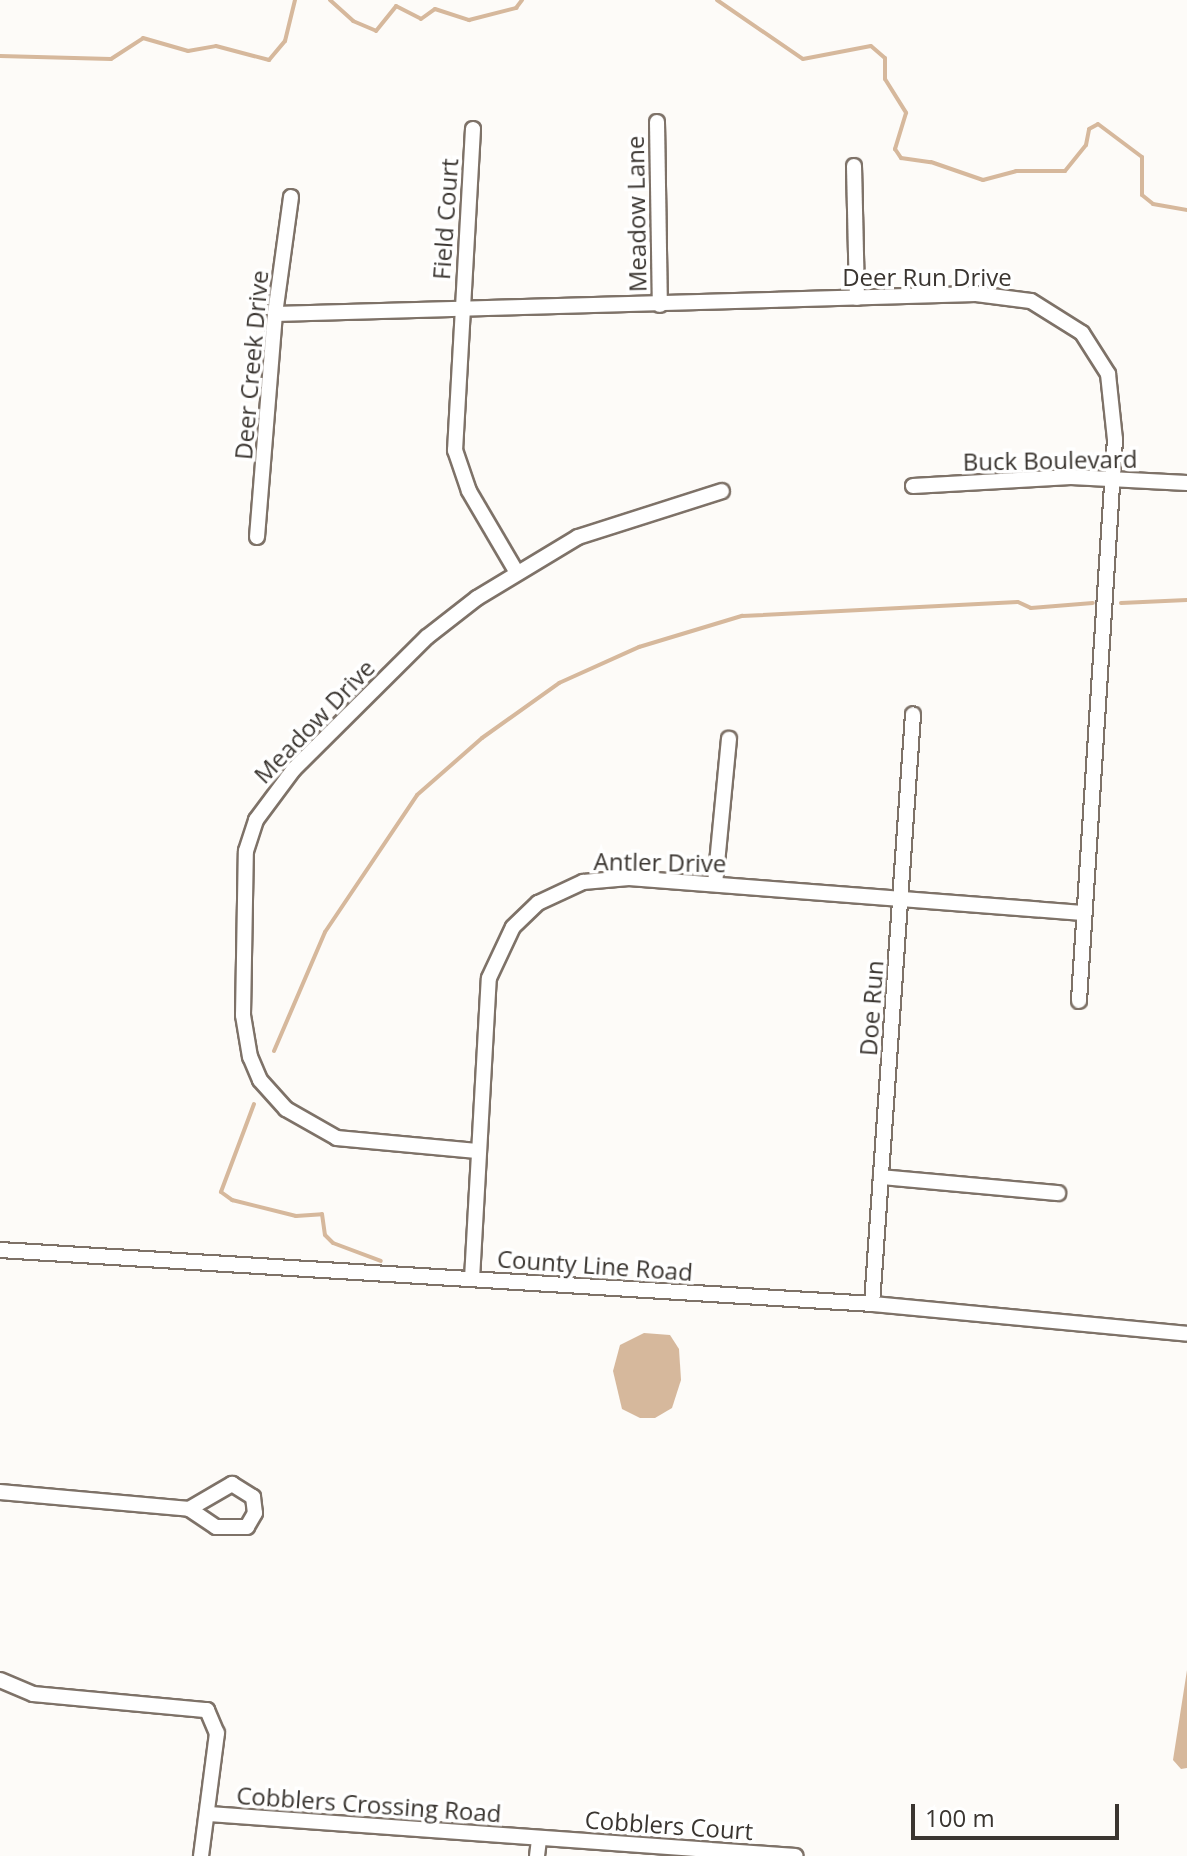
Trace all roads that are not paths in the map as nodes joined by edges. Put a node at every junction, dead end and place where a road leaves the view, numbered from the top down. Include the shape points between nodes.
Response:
1 (657, 122) dead end
2 (473, 129) dead end
3 (854, 166) dead end
4 (291, 197) dead end
5 (857, 298) junction
6 (660, 305) junction
7 (461, 311) junction
8 (275, 314) junction
9 (1114, 477) junction
10 (1187, 483) edge
11 (913, 486) dead end
12 (722, 491) dead end
13 (257, 537) dead end
14 (516, 571) junction
15 (913, 714) dead end
16 (729, 739) dead end
17 (715, 884) junction
18 (900, 897) junction
19 (1083, 913) junction
20 (1079, 1001) dead end
21 (477, 1151) junction
22 (881, 1177) junction
23 (1058, 1193) dead end
24 (0, 1250) edge
25 (472, 1279) junction
26 (872, 1304) junction
27 (1187, 1334) edge
28 (0, 1492) edge
29 (189, 1509) dead end
30 (0, 1680) edge
31 (209, 1814) junction
32 (539, 1839) junction
33 (201, 1856) edge
34 (537, 1856) edge
35 (795, 1856) edge

1 - 6 street, Meadow Lane
2 - 7 street, Field Court
3 - 5 street
4 - 8 street, Deer Creek Drive
5 - 6 street, Deer Run Drive
5 - 9 street, Deer Run Drive via 976,294 1031,301 1057,313 1087,339 1108,374
6 - 7 street, Deer Run Drive
7 - 8 street, Deer Run Drive
7 - 14 street, Field Court via 455,450 469,491
8 - 13 street, Deer Creek Drive
9 - 10 street, Buck Boulevard
9 - 11 street, Buck Boulevard
9 - 19 street, Deer Run Drive
12 - 14 street, Meadow Drive via 578,537
14 - 21 street, Meadow Drive via 427,637 294,769 265,803 246,851 243,1015 260,1080 286,1109 337,1138
15 - 18 street, Doe Run
16 - 17 street
17 - 18 street, Antler Drive
17 - 21 street, Antler Drive via 629,878 583,882 538,903 513,927 489,978
18 - 19 street, Antler Drive
18 - 22 street, Doe Run
19 - 20 street, Deer Run Drive
21 - 25 street, Antler Drive
22 - 23 street
22 - 26 street, Doe Run
24 - 25 street, County Line Road
25 - 26 street, County Line Road
26 - 27 street, County Line Road
28 - 29 street
30 - 31 street, Cobblers Crossing Road via 33,1694 207,1710 217,1733
31 - 32 street, Cobblers Crossing Road
31 - 33 street
32 - 34 street
32 - 35 street, Cobblers Court

